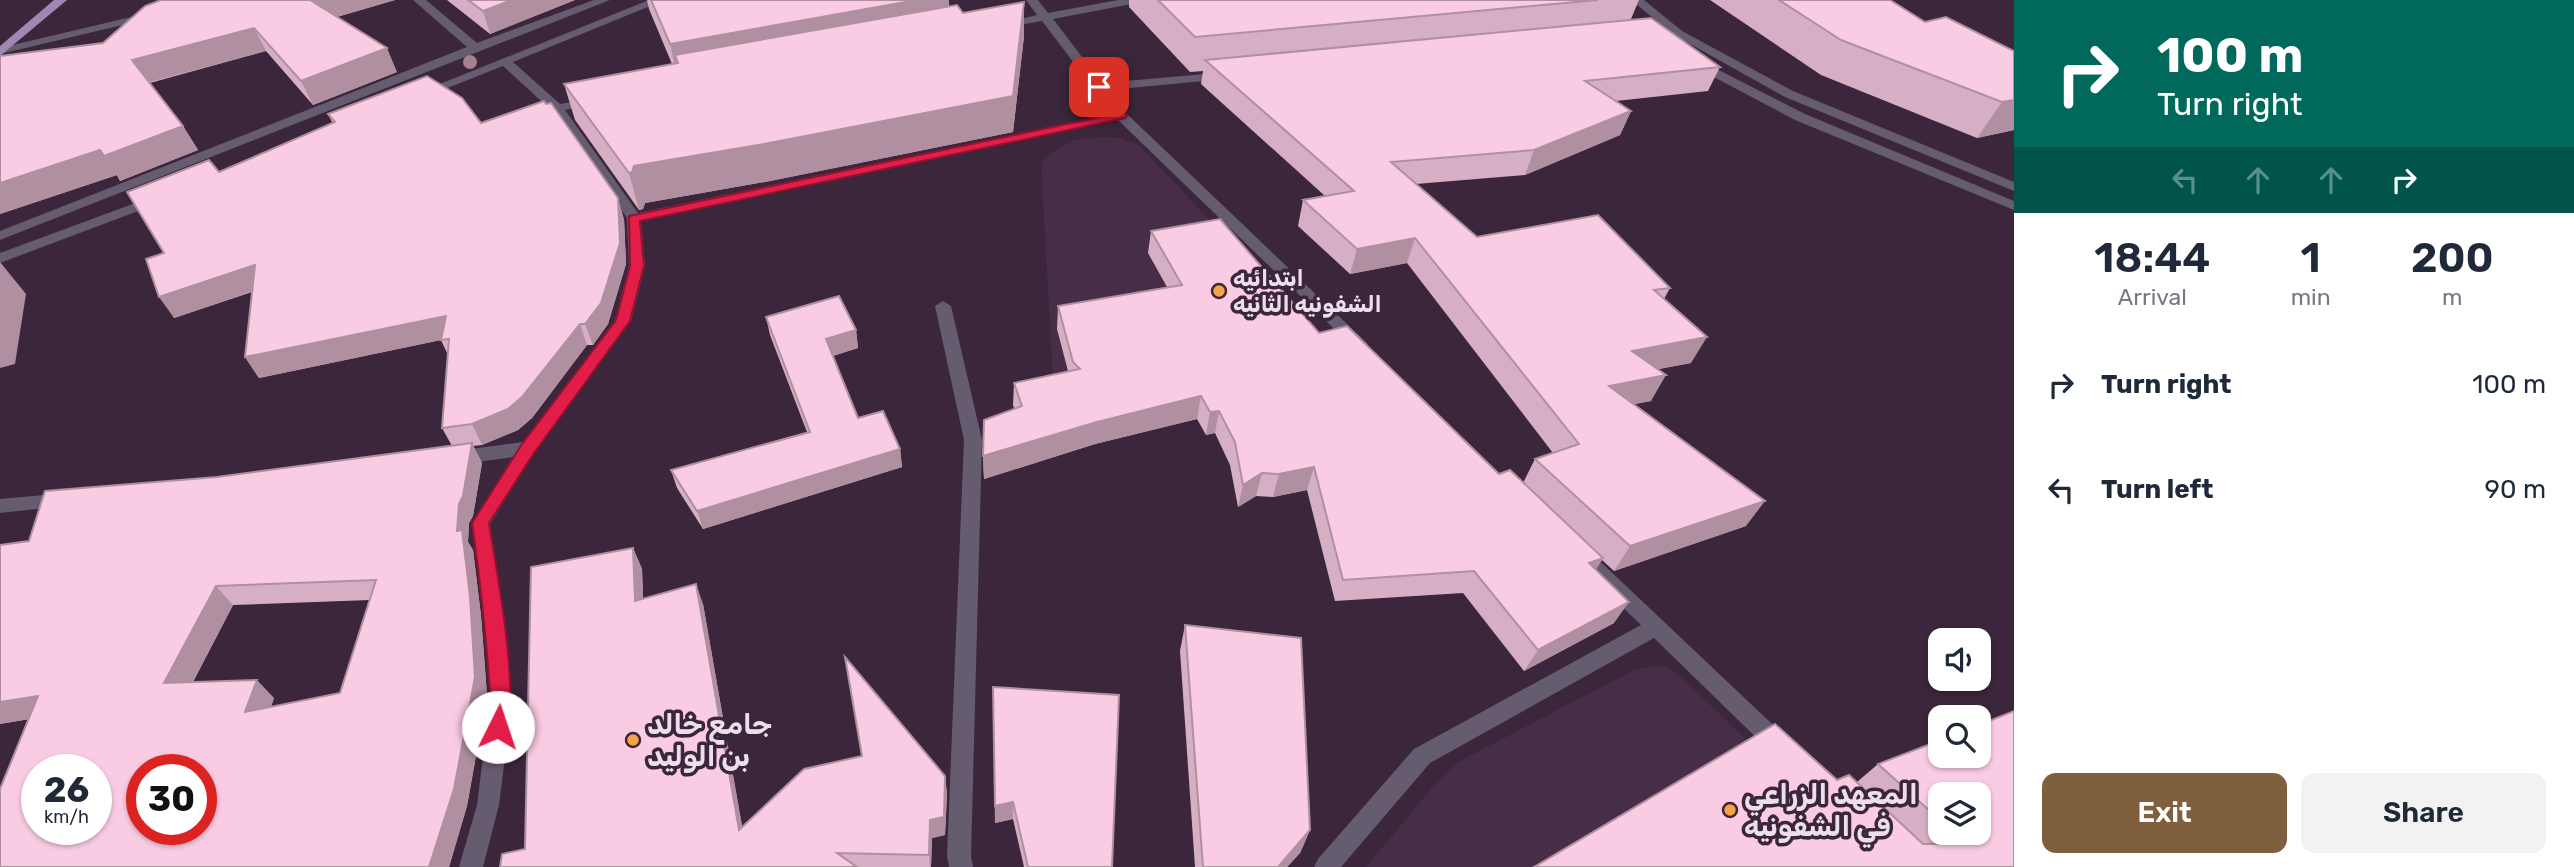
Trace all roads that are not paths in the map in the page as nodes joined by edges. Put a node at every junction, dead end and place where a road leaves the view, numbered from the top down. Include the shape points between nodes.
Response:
1 (419, 0) edge
2 (604, 0) edge
3 (659, 0) edge
4 (1032, 0) edge
5 (1137, 0) edge
6 (1637, 0) edge
7 (61, 1) edge
8 (166, 12) edge
9 (1045, 16) junction
10 (991, 27) edge
11 (475, 48) junction
12 (1, 51) edge
13 (1685, 56) edge
14 (505, 61) junction
15 (1237, 74) edge
16 (1099, 87) junction
17 (611, 97) edge
18 (402, 102) edge
19 (557, 108) junction
20 (1121, 116) junction
21 (2014, 187) edge
22 (170, 194) edge
23 (2014, 206) edge
24 (634, 218) junction
25 (0, 236) edge
26 (0, 258) edge
27 (943, 306) dead end
28 (1374, 357) edge
29 (528, 448) junction
30 (434, 461) edge
31 (82, 499) edge
32 (0, 506) edge
33 (1566, 540) edge
34 (1656, 627) junction
35 (1796, 761) edge
36 (471, 867) edge
37 (961, 867) edge
38 (1326, 867) edge

1 - 11 street
2 - 11 street
3 - 14 street
4 - 9 street
5 - 9 street
6 - 21 street via 1678,33 1789,93
7 - 12 main road
8 - 12 street
9 - 10 street
9 - 16 street
11 - 25 street
13 - 23 street via 1800,117
14 - 18 street
14 - 19 street
15 - 16 street
16 - 20 street
17 - 19 street
19 - 24 street
20 - 24 street
20 - 28 street
22 - 26 street
24 - 29 street via 637,266 623,321
27 - 37 street via 973,440
29 - 30 street
29 - 36 street via 481,523 501,701 488,805
31 - 32 street
33 - 34 street
34 - 35 street
34 - 38 street via 1422,756

